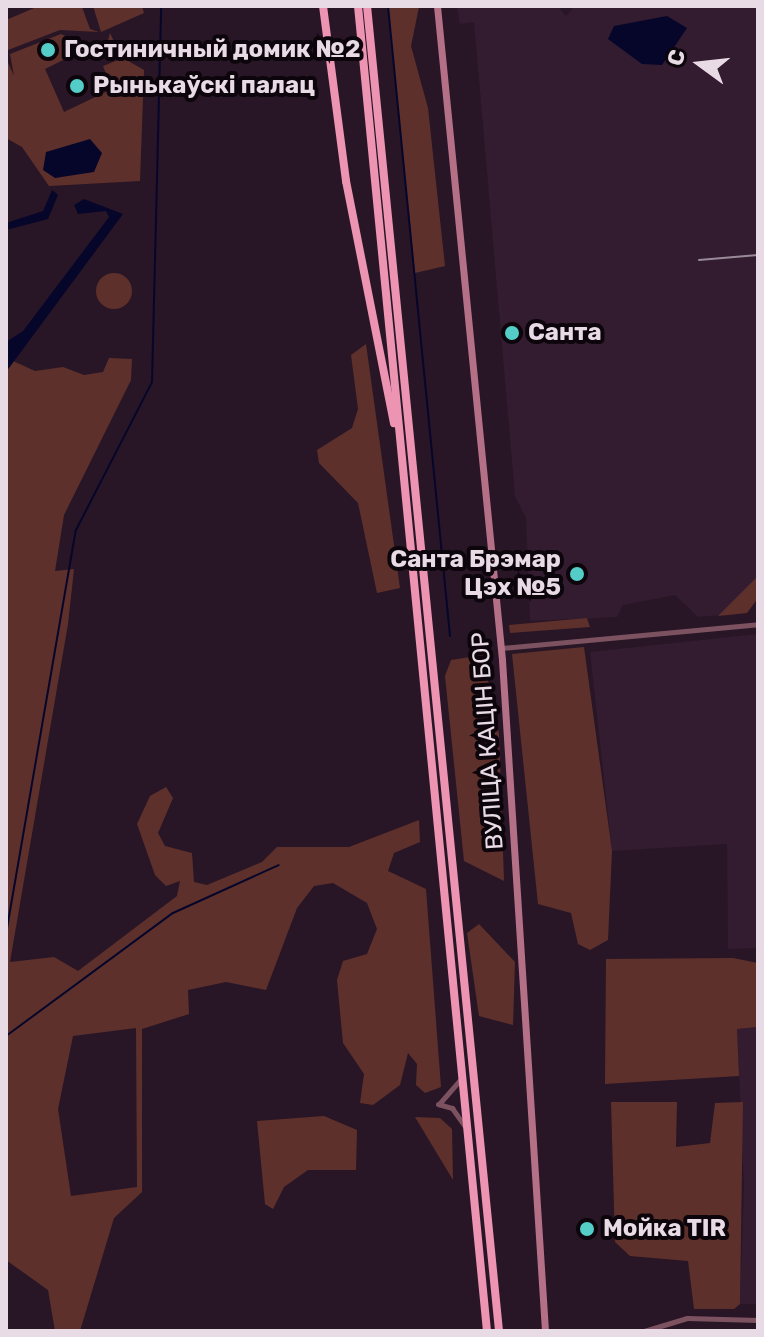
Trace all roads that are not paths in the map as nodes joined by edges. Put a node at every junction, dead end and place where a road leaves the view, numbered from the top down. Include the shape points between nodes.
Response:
1 (323, 6) edge
2 (358, 6) edge
3 (367, 6) edge
4 (437, 6) edge
5 (404, 474) junction
6 (758, 624) edge
7 (501, 648) junction
8 (463, 1071) junction
9 (469, 1133) junction
10 (758, 1320) edge
11 (487, 1331) edge
12 (499, 1331) edge
13 (545, 1331) edge
14 (644, 1331) edge

1 - 5 highway via 346,181
2 - 5 highway
3 - 12 highway
4 - 7 main road, ВУЛІЦА КАЦІН БОР
5 - 8 highway
6 - 7 street
7 - 13 main road, ВУЛІЦА КАЦІН БОР
8 - 9 highway
8 - 9 street via 456,1092 438,1104 452,1108
9 - 11 highway
10 - 14 street via 687,1318

